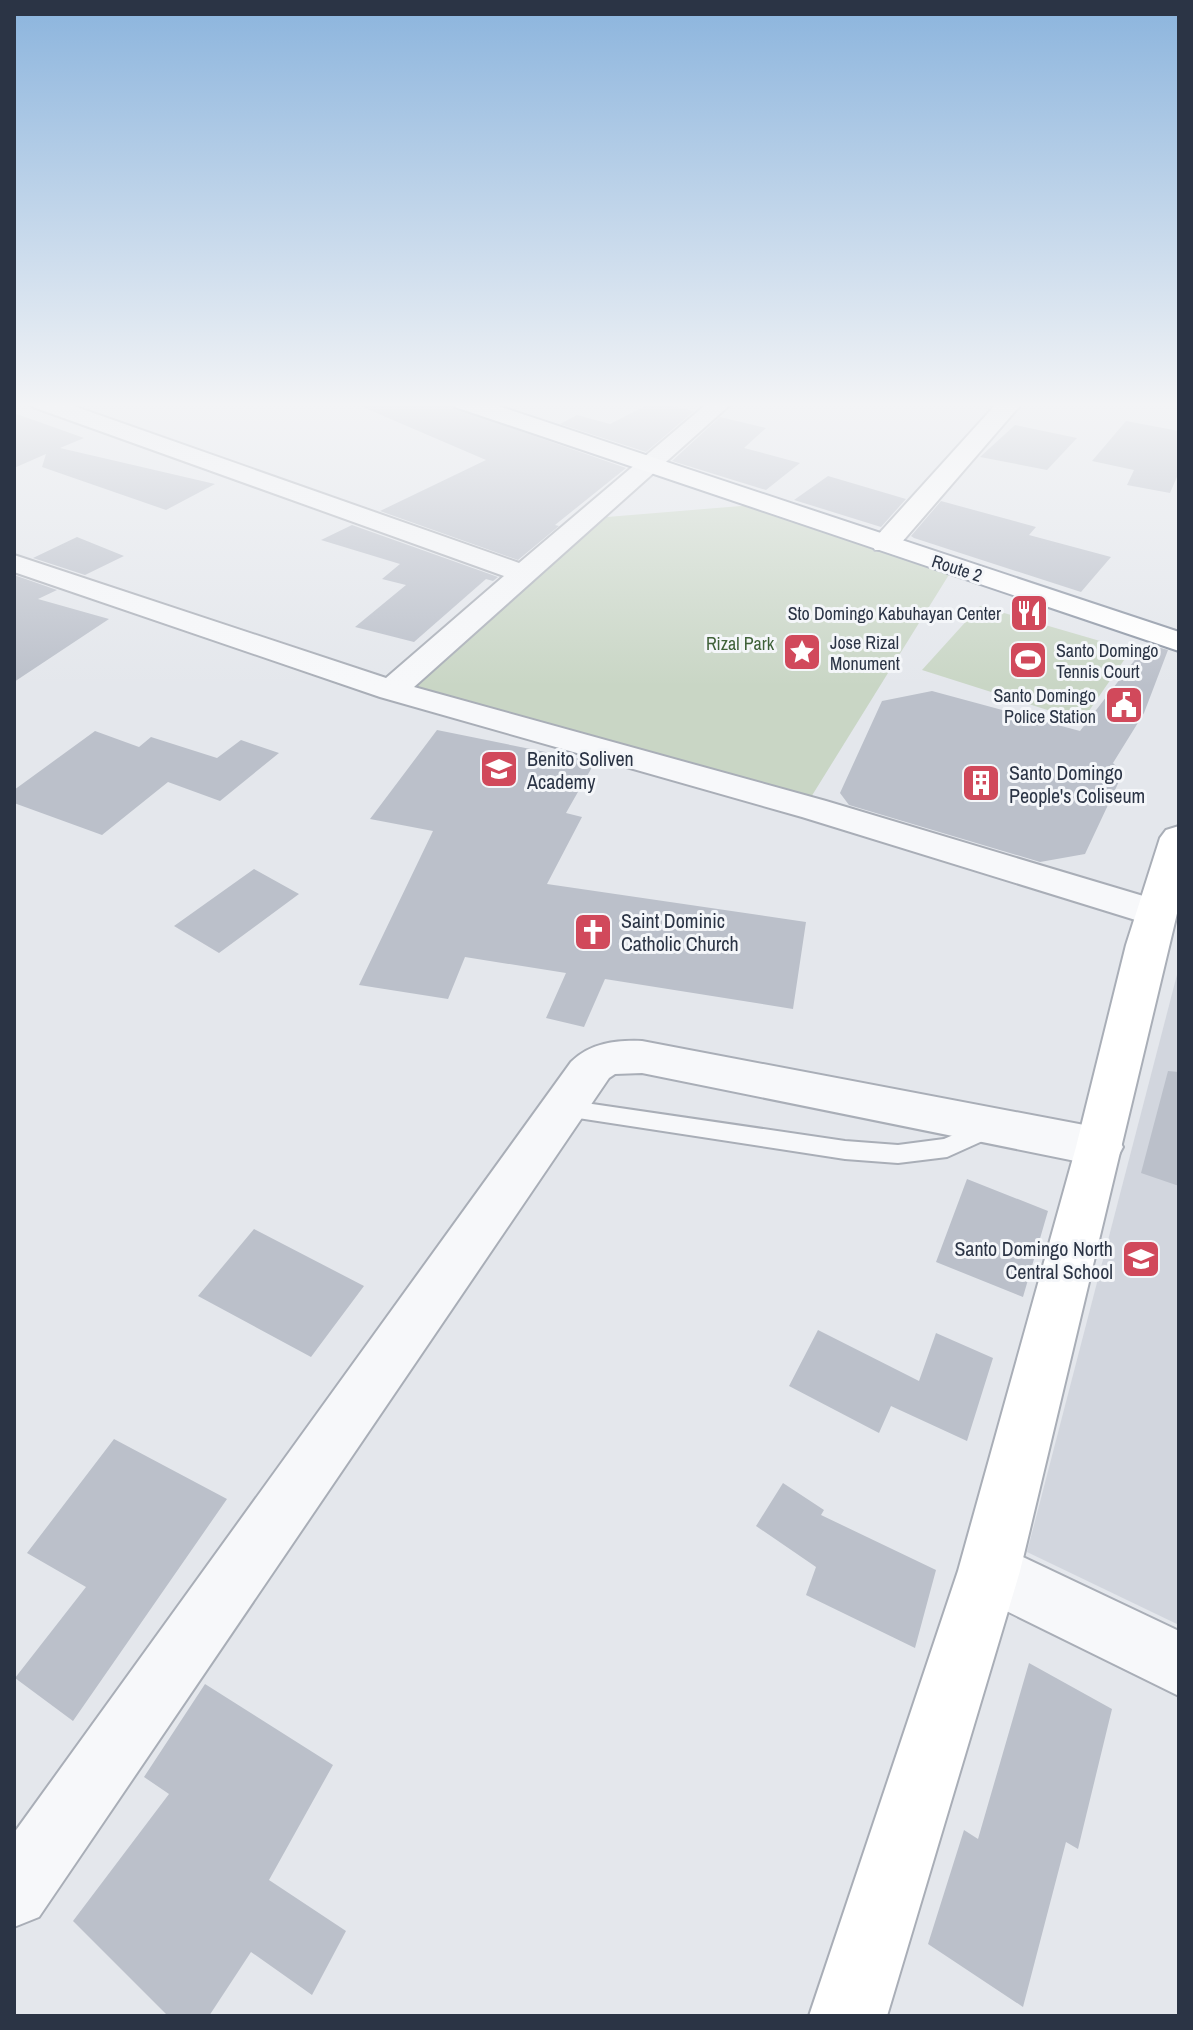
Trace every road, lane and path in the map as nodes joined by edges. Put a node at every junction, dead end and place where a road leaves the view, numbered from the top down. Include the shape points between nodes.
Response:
1 (308, 497) edge
2 (610, 497) edge
3 (741, 497) edge
4 (927, 497) edge
5 (885, 544) junction
6 (14, 563) edge
7 (525, 574) junction
8 (1179, 642) edge
9 (391, 690) junction
10 (1178, 845) edge
11 (1156, 913) junction
12 (1100, 1147) junction
13 (989, 1571) junction
14 (1179, 1664) edge
15 (14, 1892) edge
16 (848, 2016) edge

1 - 7 street
2 - 7 street
3 - 5 main road, Route 2
4 - 5 main road
5 - 8 main road, Route 2
6 - 9 street
7 - 9 street
9 - 11 street via 814,809
10 - 11 main road
11 - 12 main road
12 - 13 main road
12 - 15 street via 642,1057 601,1059 586,1072
13 - 14 street
13 - 16 main road

